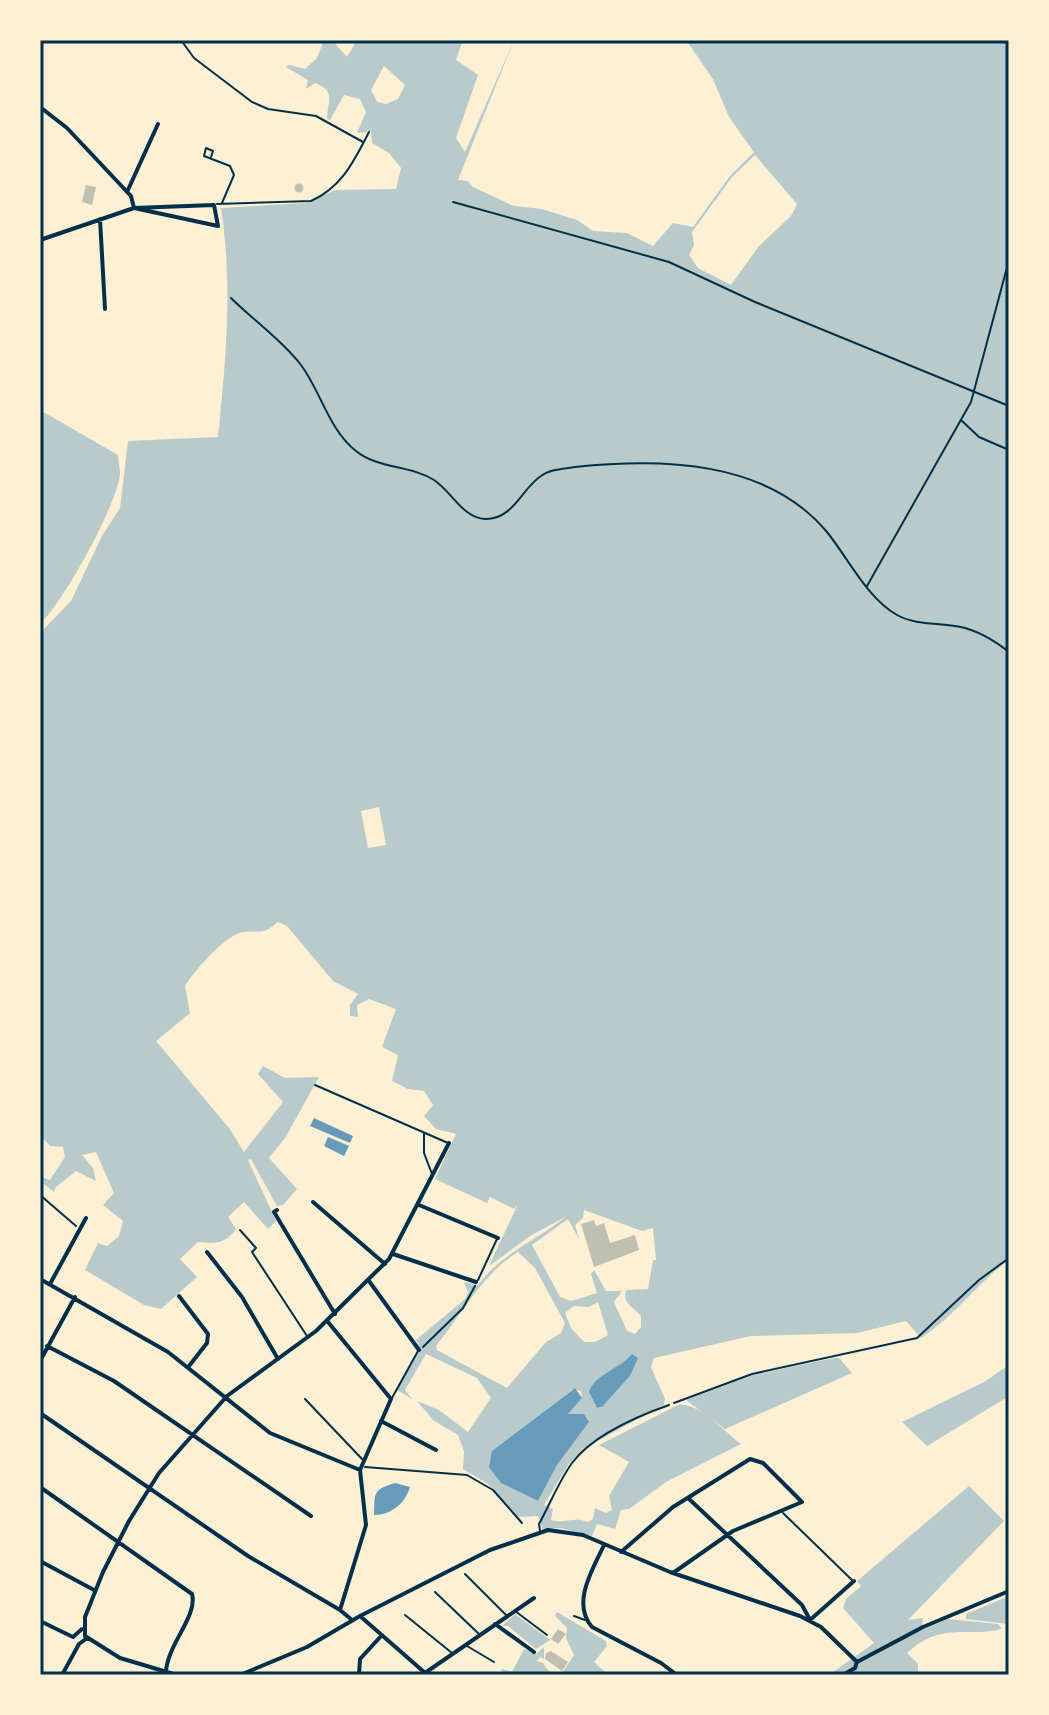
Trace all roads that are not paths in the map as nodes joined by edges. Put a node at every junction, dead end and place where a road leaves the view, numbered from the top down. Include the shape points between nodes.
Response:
1 (181, 40) edge
2 (40, 107) edge
3 (158, 124) dead end
4 (369, 132) dead end
5 (363, 142) junction
6 (211, 157) dead end
7 (127, 192) junction
8 (222, 204) junction
9 (214, 205) junction
10 (134, 208) junction
11 (100, 219) junction
12 (40, 240) edge
13 (105, 309) dead end
14 (315, 1085) dead end
15 (424, 1133) junction
16 (449, 1143) joint
17 (433, 1176) junction
18 (313, 1202) dead end
19 (419, 1205) junction
20 (277, 1210) dead end
21 (86, 1218) dead end
22 (240, 1230) dead end
23 (498, 1238) joint
24 (207, 1252) dead end
25 (393, 1254) junction
26 (385, 1264) junction
27 (40, 1279) edge
28 (369, 1281) junction
29 (476, 1282) joint
30 (50, 1284) junction
31 (179, 1296) dead end
32 (75, 1297) junction
33 (335, 1314) junction
34 (327, 1321) junction
35 (308, 1337) junction
36 (47, 1346) junction
37 (419, 1350) joint
38 (278, 1359) junction
39 (40, 1361) edge
40 (189, 1366) junction
41 (227, 1396) junction
42 (305, 1399) dead end
43 (391, 1399) junction
44 (669, 1405) road end
45 (40, 1413) edge
46 (381, 1421) junction
47 (190, 1434) junction
48 (436, 1450) dead end
49 (363, 1467) junction
50 (40, 1487) edge
51 (150, 1487) junction
52 (688, 1498) junction
53 (781, 1512) junction
54 (311, 1516) dead end
55 (522, 1523) dead end
56 (539, 1531) junction
57 (728, 1534) junction
58 (118, 1541) junction
59 (604, 1545) junction
60 (621, 1552) junction
61 (40, 1561) edge
62 (673, 1573) junction
63 (465, 1574) dead end
64 (854, 1581) joint
65 (95, 1591) junction
66 (1009, 1591) edge
67 (435, 1592) dead end
68 (534, 1598) dead end
69 (340, 1610) junction
70 (514, 1611) junction
71 (405, 1615) dead end
72 (360, 1616) junction
73 (507, 1616) junction
74 (574, 1616) dead end
75 (352, 1620) junction
76 (587, 1620) junction
77 (810, 1620) junction
78 (40, 1621) edge
79 (495, 1624) junction
80 (83, 1626) junction
81 (382, 1635) junction
82 (479, 1635) junction
83 (547, 1635) dead end
84 (73, 1637) junction
85 (87, 1638) junction
86 (81, 1641) junction
87 (465, 1645) junction
88 (534, 1652) dead end
89 (452, 1653) junction
90 (494, 1662) dead end
91 (857, 1662) junction
92 (166, 1672) junction
93 (423, 1674) edge
94 (62, 1675) edge
95 (177, 1675) edge
96 (240, 1675) edge
97 (359, 1675) edge
98 (677, 1675) edge
99 (843, 1675) edge

1 - 5 lane via 194,58 252,102 316,116
2 - 7 street
3 - 7 street
4 - 5 lane
5 - 8 lane via 345,174 311,201
6 - 8 lane via 230,166 234,175
7 - 10 street
8 - 9 lane
9 - 10 street
9 - 10 street via 218,226
10 - 11 street
11 - 12 street
11 - 13 street
14 - 15 lane
15 - 16 lane
15 - 17 lane via 424,1153
16 - 17 street
17 - 19 street
18 - 26 street
19 - 23 street
19 - 25 street
20 - 33 street
21 - 30 street
22 - 35 lane
23 - 29 lane
24 - 38 street via 242,1297
25 - 26 street
25 - 29 street
26 - 28 street
27 - 30 street
28 - 33 street
28 - 37 street
30 - 32 street
31 - 40 street via 208,1334
32 - 36 street
32 - 40 street
33 - 34 street
34 - 35 street
34 - 43 street
35 - 38 street
36 - 39 street
36 - 47 street via 114,1381
37 - 43 lane
38 - 41 street
40 - 41 street
41 - 47 street
41 - 49 street via 282,1440
42 - 49 lane
43 - 46 street
44 - 56 lane via 584,1450 566,1473
45 - 51 street
46 - 48 street
46 - 49 street
47 - 51 street
47 - 54 street
49 - 55 lane via 467,1475 493,1490
49 - 69 street via 366,1525
50 - 58 street
51 - 58 street
51 - 69 street via 257,1562
52 - 53 street via 754,1458 799,1497 801,1505
52 - 57 street
52 - 60 street
53 - 57 street
53 - 64 lane
56 - 59 street via 574,1533
56 - 72 street
57 - 62 street
57 - 77 street via 802,1605
58 - 65 street
58 - 92 street via 192,1594 193,1606 168,1656
59 - 60 street
59 - 76 street via 585,1589
60 - 62 street
61 - 65 street
62 - 77 street
63 - 73 lane
64 - 77 street
65 - 80 street
66 - 91 street
67 - 82 lane
68 - 70 street
69 - 75 street
70 - 73 street
70 - 83 lane
71 - 89 lane
72 - 75 street
72 - 81 street
73 - 79 street
74 - 76 lane
75 - 96 street via 307,1647
76 - 98 street
77 - 91 street
78 - 84 street
79 - 82 street
79 - 88 street
80 - 84 street
80 - 85 street
81 - 93 street
81 - 97 street via 360,1659
82 - 87 street
84 - 86 street
85 - 86 street
85 - 92 street via 120,1658
86 - 94 street
87 - 89 street
87 - 90 lane
89 - 93 street
91 - 99 street
92 - 95 street

